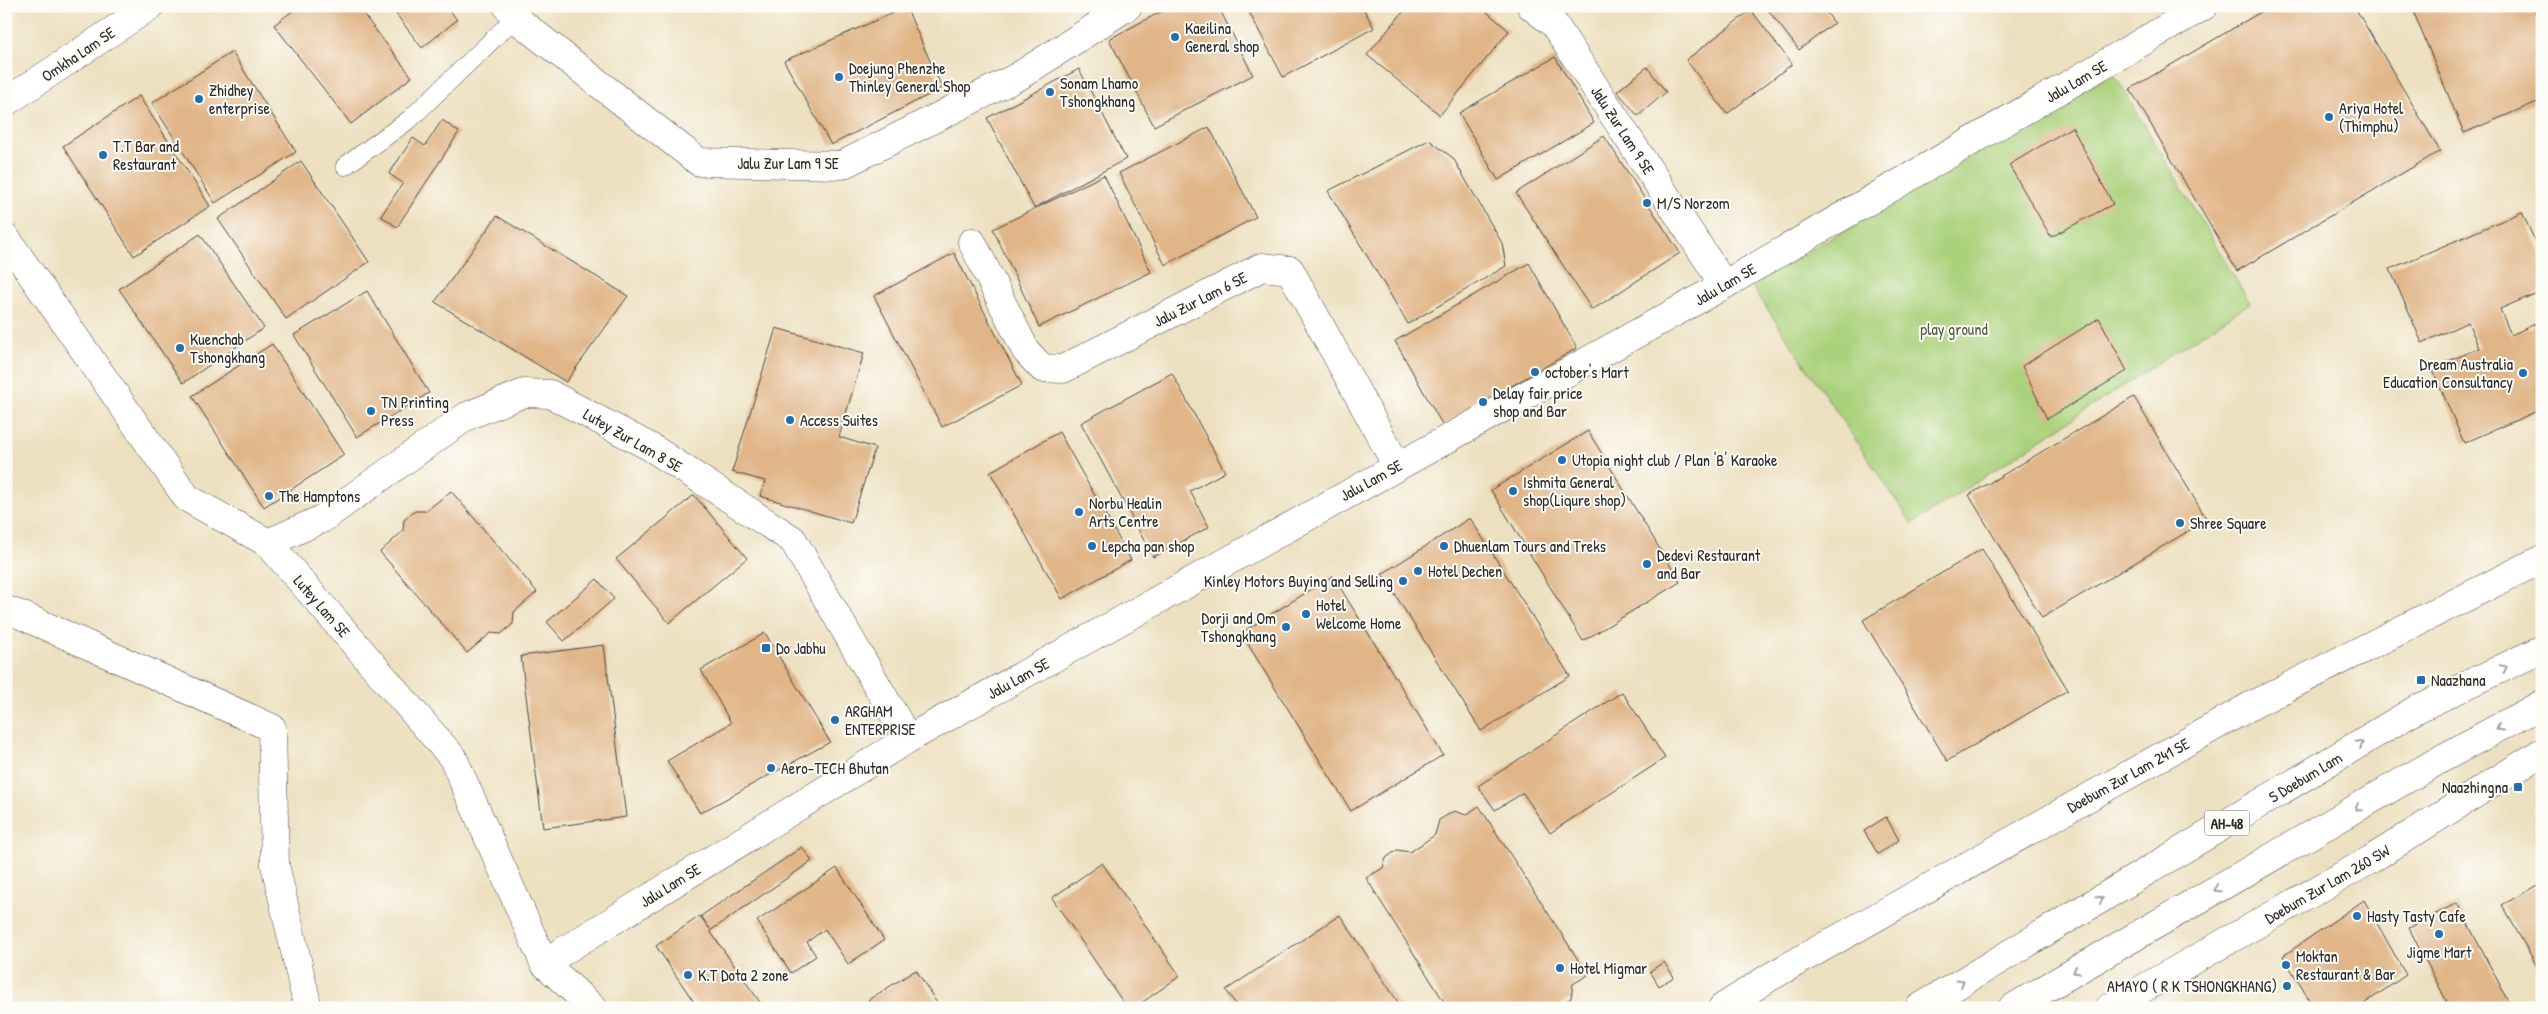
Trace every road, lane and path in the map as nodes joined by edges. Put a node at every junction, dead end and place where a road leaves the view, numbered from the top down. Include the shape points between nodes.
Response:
1 (150, 6) edge
2 (1128, 6) edge
3 (1531, 6) edge
4 (2204, 6) edge
5 (511, 12) edge
6 (6, 102) edge
7 (345, 166) dead end
8 (6, 238) edge
9 (972, 242) dead end
10 (1724, 285) junction
11 (1397, 466) junction
12 (268, 544) junction
13 (2542, 559) edge
14 (6, 610) edge
15 (2542, 649) edge
16 (2542, 704) edge
17 (908, 739) junction
18 (2542, 752) edge
19 (544, 963) junction
20 (308, 1008) edge
21 (593, 1008) edge
22 (1722, 1008) edge
23 (1919, 1008) edge
24 (2012, 1008) edge
25 (2109, 1008) edge

1 - 6 main road, Omkha Lam SE
2 - 5 main road, Jalu Zur Lam 9 SE via 1019,76 842,165 699,162
3 - 10 main road, Jalu Zur Lam 9 SE via 1554,24
4 - 10 main road, Jalu Lam SE
5 - 7 lane, Jalu Zur Lam 9 SE via 410,119
8 - 12 main road, Lutey Lam SE via 187,498
9 - 11 main road, Jalu Zur Lam 6 SE via 1026,351 1042,368 1063,369 1262,267 1290,270
10 - 11 main road, Jalu Lam SE
11 - 17 main road, Jalu Lam SE
12 - 17 main road, Lutey Zur Lam 8 SE via 322,518 466,416 524,393 550,394 652,448 793,540
12 - 19 main road, Lutey Lam SE via 453,758
13 - 22 main road, Doebum Zur Lam 241 SE via 2256,703 1779,972
14 - 20 main road via 272,728 276,866
23 -> 15 main road, S Doebum Lam / AH-48 via 2417,710
16 -> 24 main road
17 - 19 main road, Jalu Lam SE
18 - 25 main road, Doebum Zur Lam 260 SW via 2370,860
19 - 21 main road, Lutey Lam SE

